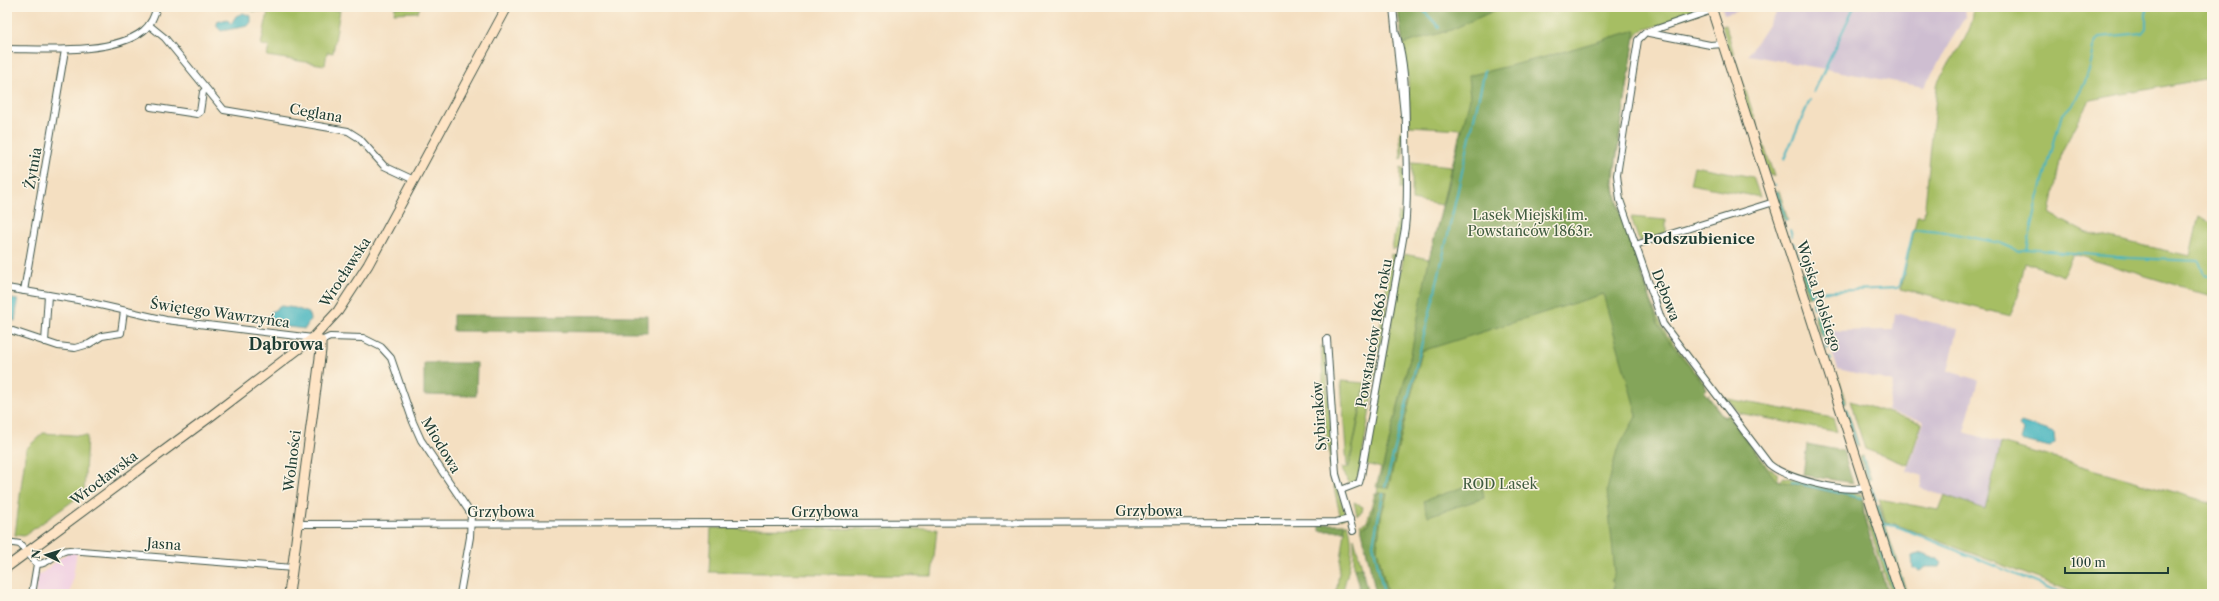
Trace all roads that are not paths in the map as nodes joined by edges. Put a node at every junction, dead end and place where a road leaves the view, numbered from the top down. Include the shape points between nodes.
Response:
1 (157, 7) edge
2 (507, 7) edge
3 (1394, 7) edge
4 (1712, 8) edge
5 (149, 25) junction
6 (1647, 32) junction
7 (1723, 44) junction
8 (7, 49) edge
9 (65, 50) junction
10 (206, 89) junction
11 (151, 107) dead end
12 (414, 180) junction
13 (1774, 202) junction
14 (1635, 245) junction
15 (7, 288) edge
16 (24, 291) junction
17 (48, 295) junction
18 (124, 311) junction
19 (7, 329) edge
20 (1327, 339) dead end
21 (317, 340) junction
22 (44, 342) junction
23 (1866, 487) junction
24 (1341, 490) junction
25 (1350, 519) junction
26 (299, 524) junction
27 (471, 524) junction
28 (1353, 531) dead end
29 (7, 542) edge
30 (27, 552) junction
31 (38, 564) junction
32 (7, 567) edge
33 (293, 568) junction
34 (32, 594) edge
35 (289, 594) edge
36 (460, 594) edge
37 (1900, 594) edge

1 - 5 street
2 - 12 street, Wrocławska
3 - 24 street, Powstańców 1863 roku via 1405,76 1408,192 1406,220 1361,476 1356,485
4 - 6 street
4 - 7 street, Wojska Polskiego
5 - 9 street via 138,34 120,41
5 - 10 street, Ceglana via 165,38
6 - 7 street via 1710,45
6 - 14 street, Dębowa via 1637,42 1616,180
7 - 13 street, Wojska Polskiego
8 - 9 street
9 - 16 street, Żytnia
10 - 11 street via 203,92 200,112 197,114
10 - 12 street, Ceglana via 222,108 228,111 325,126 352,133 384,166
12 - 21 street, Wrocławska via 357,284
13 - 14 street
13 - 23 street, Wojska Polskiego
14 - 23 street, Dębowa via 1666,329 1769,464 1785,475 1800,479 1851,490
15 - 16 street, Świętego Wawrzyńca
16 - 17 street, Świętego Wawrzyńca
17 - 18 street, Świętego Wawrzyńca
17 - 22 street
18 - 21 street, Świętego Wawrzyńca via 166,320
18 - 22 street via 121,333 102,336 89,344 75,348
19 - 22 street
20 - 24 street, Sybiraków via 1334,452
21 - 26 street, Wolności
21 - 27 street, Miodowa via 330,337 363,338 381,347 392,358 416,431 429,454 469,510
21 - 30 street, Wrocławska
23 - 37 street, Wojska Polskiego
24 - 25 street
25 - 27 street, Grzybowa via 1336,522 1187,523
25 - 28 street
26 - 27 street, Grzybowa
26 - 33 street, Wolności
27 - 36 street, Miodowa
29 - 30 street via 20,544
30 - 31 street
30 - 32 street, Wrocławska
31 - 33 street, Jasna via 59,552 69,550
31 - 34 street
33 - 35 street, Wolności

